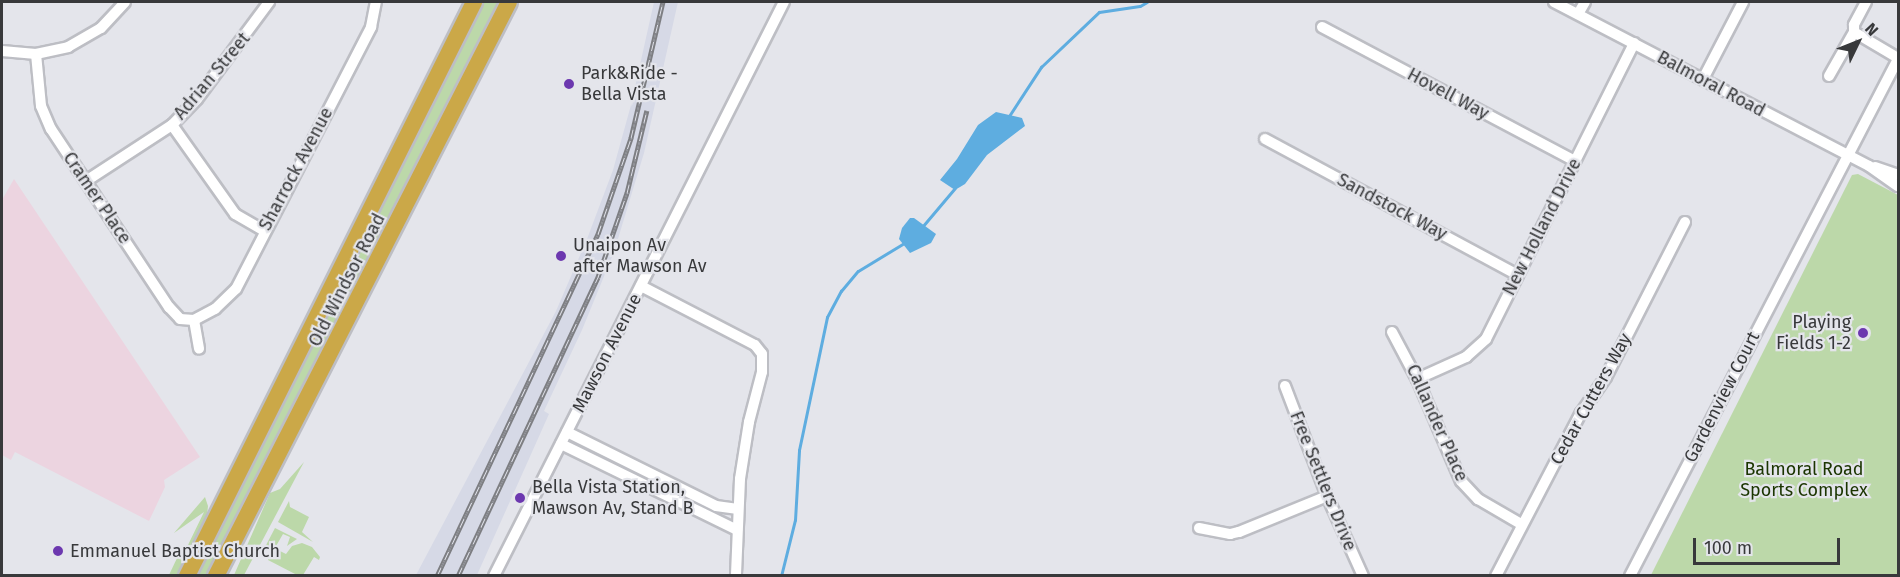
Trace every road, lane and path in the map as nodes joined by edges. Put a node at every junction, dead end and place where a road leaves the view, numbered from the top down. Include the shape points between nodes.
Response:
1 (125, 2) edge
2 (269, 2) edge
3 (376, 2) edge
4 (474, 2) edge
5 (509, 2) edge
6 (784, 2) edge
7 (1554, 2) edge
8 (1585, 2) edge
9 (1743, 2) edge
10 (1866, 2) edge
11 (1578, 14) junction
12 (1322, 27) dead end
13 (1854, 32) junction
14 (1634, 44) junction
15 (2, 51) edge
16 (36, 54) junction
17 (1899, 58) edge
18 (1829, 76) dead end
19 (1702, 79) junction
20 (172, 124) junction
21 (1265, 139) dead end
22 (1848, 155) junction
23 (1575, 161) junction
24 (1869, 166) junction
25 (1899, 175) edge
26 (86, 181) junction
27 (1899, 186) edge
28 (1685, 222) dead end
29 (264, 231) junction
30 (1518, 274) junction
31 (641, 286) junction
32 (194, 320) junction
33 (1392, 332) dead end
34 (199, 350) dead end
35 (1417, 379) junction
36 (1285, 386) dead end
37 (567, 432) junction
38 (561, 444) junction
39 (1327, 496) junction
40 (738, 509) junction
41 (1521, 524) junction
42 (1199, 528) dead end
43 (737, 530) junction
44 (187, 576) edge
45 (216, 576) edge
46 (494, 576) edge
47 (736, 576) edge
48 (1363, 576) edge
49 (1496, 576) edge
50 (1630, 576) edge

1 - 16 street via 92,35 68,47
2 - 20 street, Adrian Street via 197,99
3 - 29 street, Sharrock Avenue via 371,27
4 - 44 highway, Old Windsor Road
5 - 45 highway, Old Windsor Road
6 - 31 street, Mawson Avenue
7 - 11 street, Balmoral Road
8 - 11 street
9 - 19 street
10 - 13 street
11 - 14 street, Balmoral Road
12 - 23 street, Hovell Way
13 - 17 street
13 - 18 street
14 - 19 street, Balmoral Road
14 - 23 street, New Holland Drive
15 - 16 street
16 - 26 street, Cramer Place via 41,106 51,129
17 - 22 street, Gardenview Court
19 - 22 street, Balmoral Road
20 - 26 street, Adrian Street
20 - 29 street via 235,214
21 - 30 street, Sandstock Way
22 - 24 street, Balmoral Road
22 - 50 street, Gardenview Court
23 - 30 street, New Holland Drive
24 - 25 street, Balmoral Road
24 - 27 street, Balmoral Road
26 - 32 street, Cramer Place via 169,307 180,319
28 - 41 street, Cedar Cutters Way via 1605,377
29 - 32 street, Sharrock Avenue via 236,289 215,309
30 - 35 street, New Holland Drive via 1486,339 1476,350
31 - 37 street, Mawson Avenue
31 - 40 street via 755,345 762,354 762,372 744,450
32 - 34 street
33 - 35 street, Callander Place
35 - 41 street, Callander Place via 1461,481 1478,499
36 - 39 street, Free Settlers Drive
37 - 38 street, Mawson Avenue
37 - 40 street via 716,506
38 - 43 street
38 - 46 street, Mawson Avenue
39 - 42 street via 1230,534
39 - 48 street, Free Settlers Drive
40 - 43 street
41 - 49 street, Cedar Cutters Way
43 - 47 street

